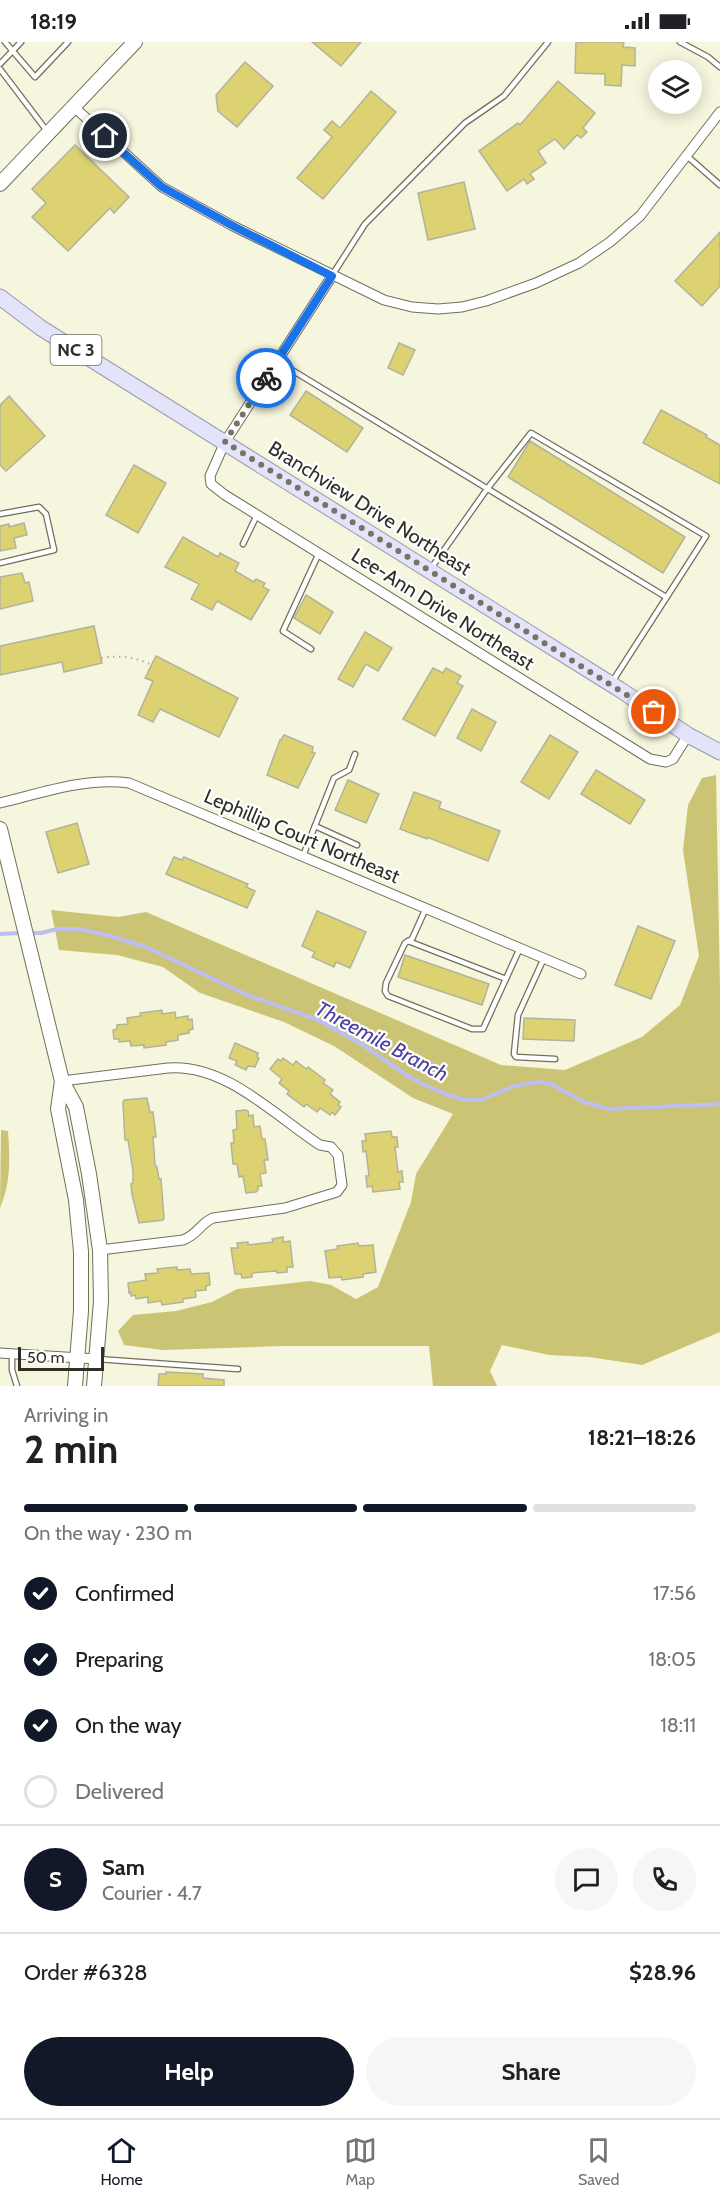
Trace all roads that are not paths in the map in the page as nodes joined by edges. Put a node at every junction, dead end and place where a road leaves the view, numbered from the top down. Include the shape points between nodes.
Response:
1 (5, 42) edge
2 (21, 42) edge
3 (68, 42) edge
4 (135, 42) edge
5 (548, 42) edge
6 (680, 42) edge
7 (12, 52) junction
8 (0, 66) edge
9 (720, 67) edge
10 (74, 107) junction
11 (720, 112) edge
12 (48, 133) junction
13 (687, 156) junction
14 (0, 184) edge
15 (720, 185) edge
16 (332, 276) junction
17 (0, 297) edge
18 (277, 362) junction
19 (225, 442) junction
20 (487, 489) junction
21 (0, 514) edge
22 (257, 514) junction
23 (243, 544) dead end
24 (319, 553) junction
25 (0, 563) edge
26 (429, 570) junction
27 (666, 597) junction
28 (310, 649) dead end
29 (611, 684) junction
30 (688, 735) junction
31 (720, 752) edge
32 (355, 754) dead end
33 (0, 803) edge
34 (315, 826) junction
35 (0, 829) edge
36 (357, 845) dead end
37 (303, 856) junction
38 (426, 908) junction
39 (408, 941) junction
40 (520, 948) junction
41 (544, 958) junction
42 (581, 974) dead end
43 (506, 979) junction
44 (555, 1059) dead end
45 (62, 1081) junction
46 (100, 1250) junction
47 (0, 1353) edge
48 (12, 1353) junction
49 (78, 1357) junction
50 (97, 1359) junction
51 (238, 1369) dead end
52 (16, 1386) edge
53 (75, 1386) edge
54 (94, 1386) edge

1 - 7 lane
2 - 7 lane
3 - 7 lane via 34,77
4 - 10 main road
5 - 16 lane via 504,96 465,123 365,224
6 - 9 lane
7 - 8 lane
8 - 12 lane
10 - 12 main road
10 - 16 street via 162,187
11 - 13 street
12 - 14 main road
13 - 15 lane
13 - 16 street via 640,216 610,242 573,266 486,301 462,307 412,308
16 - 18 street
17 - 19 main road, Branchview Drive Northeast / NC 3 via 41,328
18 - 19 street
18 - 20 lane
19 - 22 street, Lee-Ann Drive Northeast via 210,476 211,484
19 - 26 main road, Branchview Drive Northeast / NC 3
20 - 26 lane
20 - 27 lane
20 - 27 lane via 531,433 706,536
21 - 25 lane via 39,507 46,514 54,550
22 - 23 lane
22 - 24 street, Lee-Ann Drive Northeast
24 - 28 lane via 282,631
24 - 30 street, Lee-Ann Drive Northeast via 650,759 673,759
26 - 29 main road, Branchview Drive Northeast / NC 3
27 - 29 lane
29 - 30 main road, Branchview Drive Northeast / NC 3
30 - 31 main road, Branchview Drive Northeast / NC 3
32 - 34 lane via 349,770 334,778
33 - 37 street, Lephillip Court Northeast via 82,784 129,783
34 - 36 lane
34 - 37 lane
35 - 45 main road
37 - 38 street, Lephillip Court Northeast
38 - 39 lane
38 - 40 street, Lephillip Court Northeast
39 - 43 lane
39 - 43 lane via 386,983 388,996 472,1029 483,1029
40 - 41 street, Lephillip Court Northeast
40 - 43 lane
41 - 42 street, Lephillip Court Northeast
41 - 44 lane via 518,1015 514,1054
45 - 46 main road via 76,1107
45 - 46 street via 168,1068 195,1069 240,1088 338,1155 342,1185 337,1192 285,1208 213,1218 204,1222 195,1236 183,1240
45 - 49 main road via 58,1109 76,1200 81,1252
46 - 50 main road
47 - 48 street
48 - 49 street
48 - 52 lane
49 - 50 street
49 - 53 main road
50 - 51 lane
50 - 54 main road

